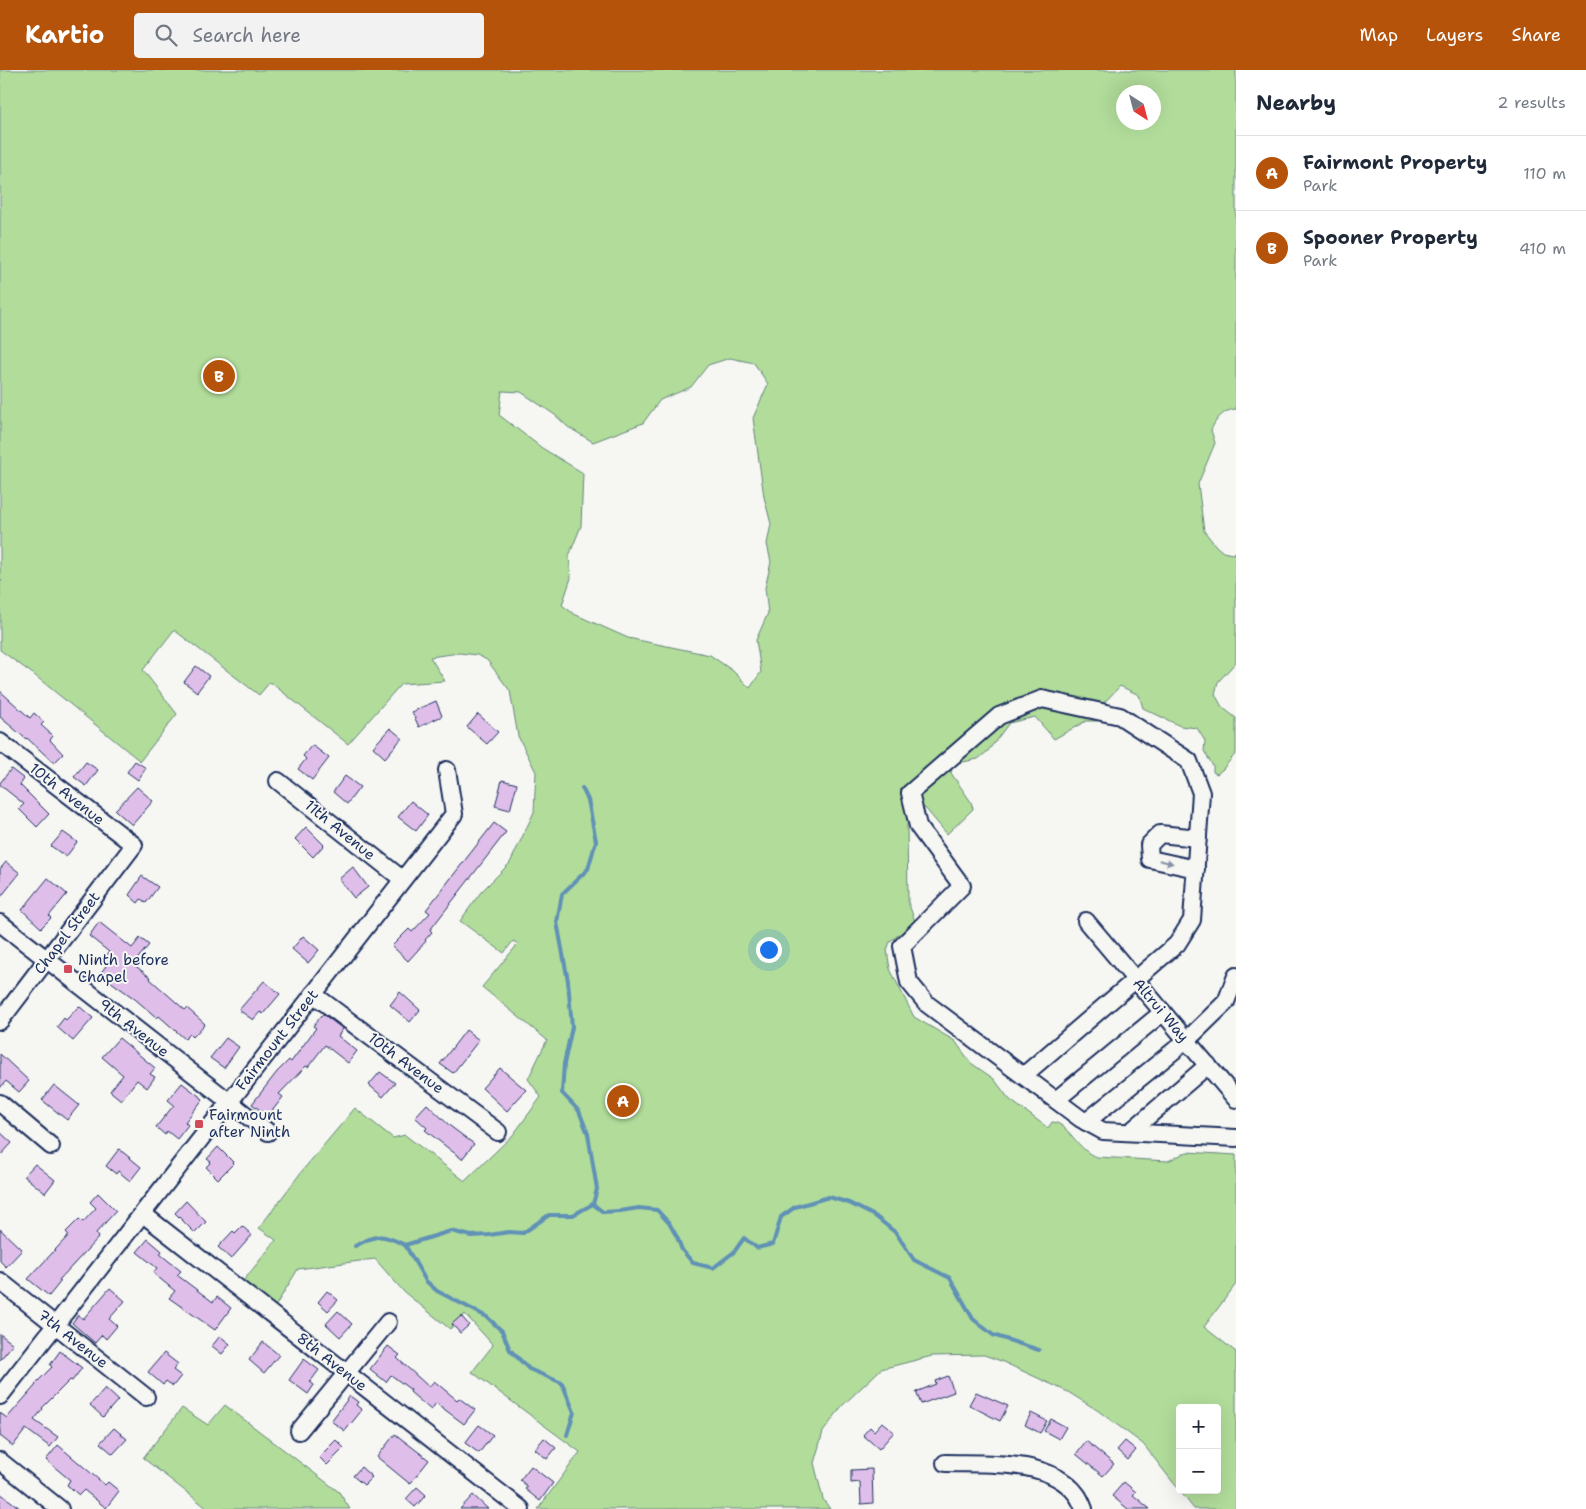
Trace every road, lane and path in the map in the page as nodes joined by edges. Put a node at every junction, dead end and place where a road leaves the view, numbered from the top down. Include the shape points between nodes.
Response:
1 (0, 742) edge
2 (447, 770) dead end
3 (278, 781) dead end
4 (1198, 838) junction
5 (134, 845) joint
6 (1196, 869) junction
7 (402, 880) junction
8 (1086, 921) dead end
9 (0, 923) edge
10 (48, 959) junction
11 (1236, 976) edge
12 (1136, 980) junction
13 (313, 994) junction
14 (1163, 1012) junction
15 (0, 1020) edge
16 (1187, 1040) junction
17 (1208, 1065) junction
18 (1023, 1076) junction
19 (1236, 1099) edge
20 (1056, 1100) junction
21 (228, 1102) junction
22 (0, 1103) edge
23 (1086, 1122) junction
24 (268, 1132) dead end
25 (498, 1132) dead end
26 (1130, 1132) junction
27 (1236, 1138) edge
28 (52, 1146) dead end
29 (142, 1214) junction
30 (0, 1281) edge
31 (388, 1322) dead end
32 (56, 1325) junction
33 (346, 1372) junction
34 (0, 1396) edge
35 (146, 1397) dead end
36 (299, 1431) dead end
37 (0, 1461) edge
38 (945, 1463) dead end
39 (60, 1509) edge
40 (521, 1509) edge
41 (1084, 1509) edge

1 - 5 street, 10th Avenue
2 - 7 street, Fairmount Street via 454,814
3 - 7 street, 11th Avenue
4 - 6 street
4 -> 6 street via 1160,834 1149,845 1150,859
4 - 18 street via 1201,793 1189,761 1120,716 1042,699 999,716 910,793 918,826 962,886 902,946 909,982 927,1004
5 - 10 street, Chapel Street
6 - 12 street via 1192,920 1177,944
7 - 13 street, Fairmount Street
8 - 12 street, Altrui Way
9 - 10 street, 9th Avenue
10 - 15 street, Chapel Street
10 - 21 street, 9th Avenue
11 - 16 street via 1226,1002
12 - 14 street, Altrui Way
12 - 18 street
13 - 21 street, Fairmount Street
13 - 25 street, 10th Avenue
14 - 16 street, Altrui Way
14 - 20 street
16 - 17 street, Altrui Way
16 - 23 street
17 - 19 street, Altrui Way
17 - 26 street
18 - 20 street
20 - 23 street
21 - 24 street, 9th Avenue
21 - 29 street, Fairmount Street
22 - 28 street
23 - 26 street via 1103,1131
26 - 27 street
29 - 32 street, Fairmount Street
29 - 33 street, 8th Avenue
30 - 32 street, 7th Avenue
31 - 33 street
32 - 34 street, Fairmount Street
32 - 35 street, 7th Avenue
33 - 36 street
33 - 40 street, 8th Avenue
37 - 39 street
38 - 41 street via 1018,1465 1038,1470 1068,1485

